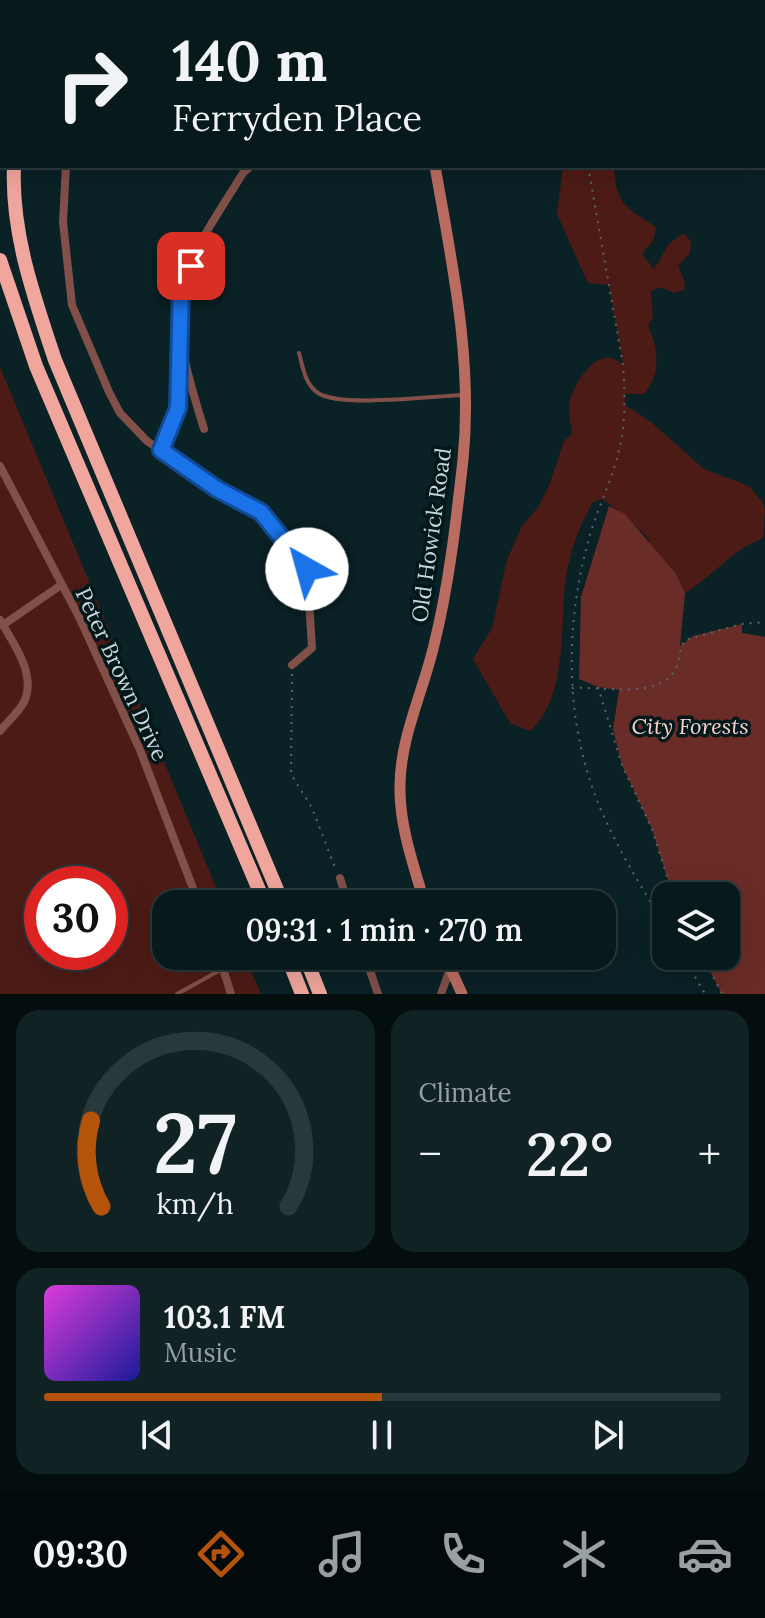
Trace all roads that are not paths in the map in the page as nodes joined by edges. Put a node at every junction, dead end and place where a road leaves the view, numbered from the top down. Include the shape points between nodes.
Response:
1 (14, 168) edge
2 (66, 168) edge
3 (249, 168) edge
4 (435, 168) edge
5 (0, 260) edge
6 (181, 333) junction
7 (299, 353) dead end
8 (466, 395) junction
9 (204, 429) dead end
10 (161, 450) junction
11 (0, 466) edge
12 (61, 585) junction
13 (1, 622) edge
14 (292, 665) road end
15 (0, 731) edge
16 (340, 878) road end
17 (194, 890) edge
18 (259, 890) edge
19 (277, 890) edge
20 (344, 890) edge
21 (421, 890) edge
22 (220, 970) edge
23 (225, 970) edge
24 (293, 970) edge
25 (311, 970) edge
26 (370, 970) edge
27 (450, 970) edge
28 (450, 970) edge
29 (177, 994) edge
30 (231, 994) edge
31 (302, 994) edge
32 (320, 994) edge
33 (378, 994) edge
34 (441, 994) edge
35 (462, 994) edge

1 - 19 highway via 28,281 55,360
2 - 10 street via 63,222 72,305 120,413
3 - 6 street via 184,279
4 - 8 main road, Old Howick Road via 456,271
5 - 18 highway via 36,366
6 - 9 street
6 - 10 street via 178,408
7 - 8 lane via 307,381 329,398
8 - 21 main road, Old Howick Road via 442,611 400,781 403,821
10 - 14 street via 261,512 303,562 312,648
11 - 12 street, Peter Brown Drive
12 - 13 street
12 - 17 street, Peter Brown Drive via 140,750
13 - 15 street via 23,663 28,685 24,701
16 - 20 street
22 - 29 lane
23 - 30 street
24 - 31 highway
25 - 32 highway
26 - 33 street
27 - 34 street
28 - 35 main road

